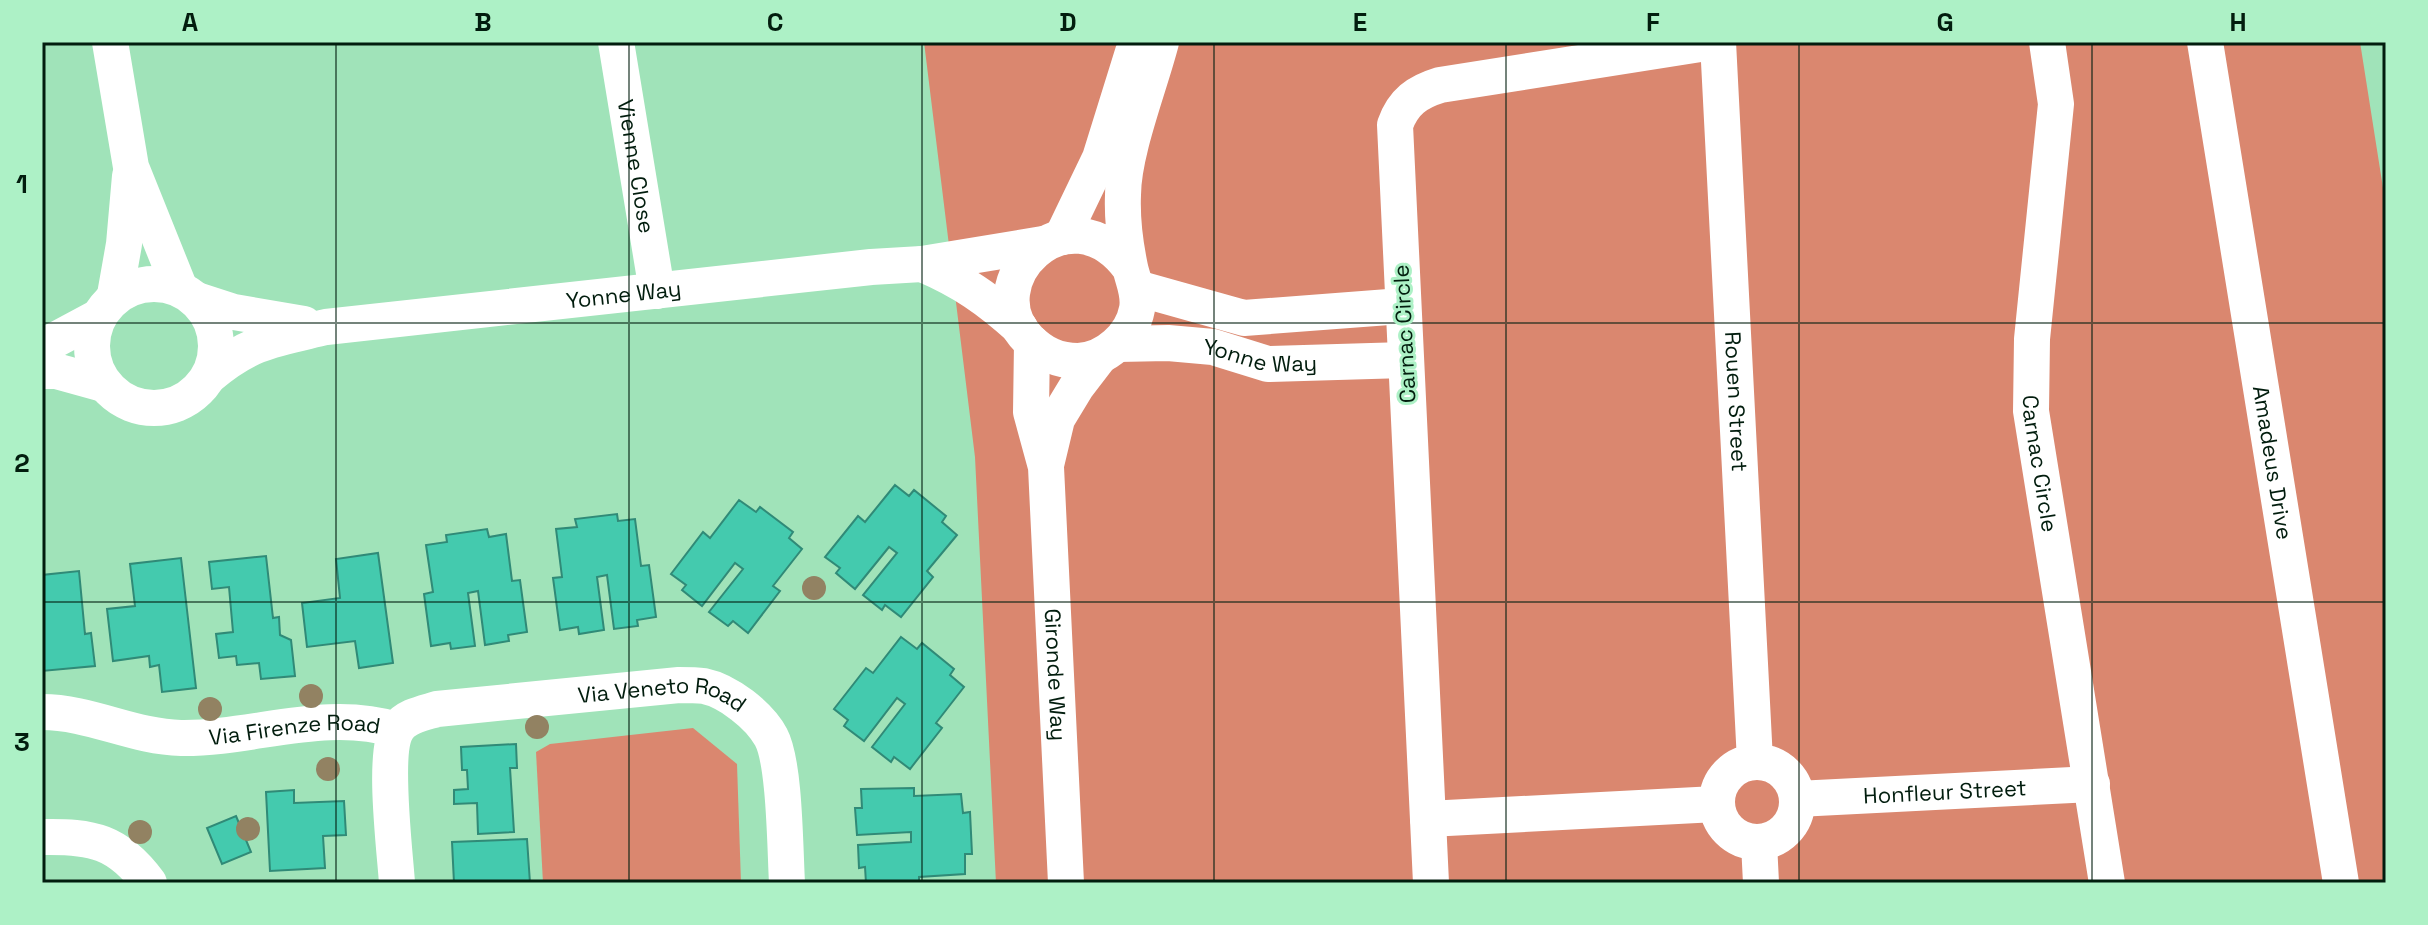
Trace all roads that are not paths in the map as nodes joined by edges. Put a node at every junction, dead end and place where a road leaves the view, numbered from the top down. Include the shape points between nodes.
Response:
1 (110, 42) edge
2 (616, 42) edge
3 (1136, 42) edge
4 (1161, 42) edge
5 (1715, 42) edge
6 (2047, 42) edge
7 (2205, 42) edge
8 (131, 167) junction
9 (1052, 240) junction
10 (922, 264) junction
11 (1134, 278) junction
12 (657, 291) junction
13 (189, 295) junction
14 (107, 306) junction
15 (1402, 306) junction
16 (326, 327) junction
17 (1026, 335) junction
18 (42, 347) edge
19 (1109, 350) junction
20 (1405, 360) junction
21 (42, 371) edge
22 (209, 376) junction
23 (103, 384) junction
24 (1046, 467) junction
25 (42, 712) edge
26 (396, 730) junction
27 (1755, 761) junction
28 (2092, 784) junction
29 (1797, 799) junction
30 (1716, 804) junction
31 (1428, 819) junction
32 (42, 837) edge
33 (1759, 843) junction
34 (149, 883) edge
35 (397, 883) edge
36 (787, 883) edge
37 (1066, 883) edge
38 (1431, 883) edge
39 (1761, 883) edge
40 (2107, 883) edge
41 (2341, 883) edge

1 - 8 street
2 - 12 street, Vienne Close
3 - 9 street via 1100,158
4 - 11 street via 1123,190
5 - 15 street, Carnac Circle via 1440,85 1414,96 1398,115 1394,136
5 - 27 street, Rouen Street
6 - 28 street, Carnac Circle via 2056,104 2029,387
7 - 41 street, Amadeus Drive
8 - 13 street
8 - 14 street via 124,244
9 - 10 street, Yonne Way
9 - 11 street via 1082,235 1101,241 1118,252
9 - 17 street via 1027,258 1017,275 1012,295 1015,317
10 - 12 street, Yonne Way
10 - 17 street, Yonne Way via 977,292
11 - 15 street, Yonne Way via 1244,318
11 - 19 street via 1137,308 1130,327
12 - 16 street, Yonne Way
13 - 14 street via 161,284 140,285
13 - 16 street, Yonne Way via 234,312
13 - 22 street via 210,317 216,336
14 - 18 street
14 - 23 street via 91,344
15 - 20 street, Carnac Circle
16 - 22 street, Yonne Way via 264,341
17 - 19 street via 1039,350 1059,359 1080,361
17 - 24 street via 1031,412
19 - 20 street, Yonne Way via 1168,343 1213,347 1268,364
19 - 24 street via 1057,419
20 - 31 street, Carnac Circle
21 - 23 street
22 - 23 street via 197,393 159,410 137,408
24 - 37 street, Gironde Way
25 - 26 street, Via Firenze Road via 183,738 344,722
26 - 35 street, Via Firenze Road via 391,781
26 - 36 street, Via Veneto Road via 437,709 679,685 726,694 758,720 778,757
27 - 29 street via 1775,766 1791,780
27 - 30 street via 1727,775
28 - 29 street, Honfleur Street
28 - 40 street, Carnac Circle
29 - 33 street via 1787,829
30 - 31 street
30 - 33 street via 1729,832
31 - 38 street, Carnac Circle
32 - 34 street via 96,840 129,860
33 - 39 street

